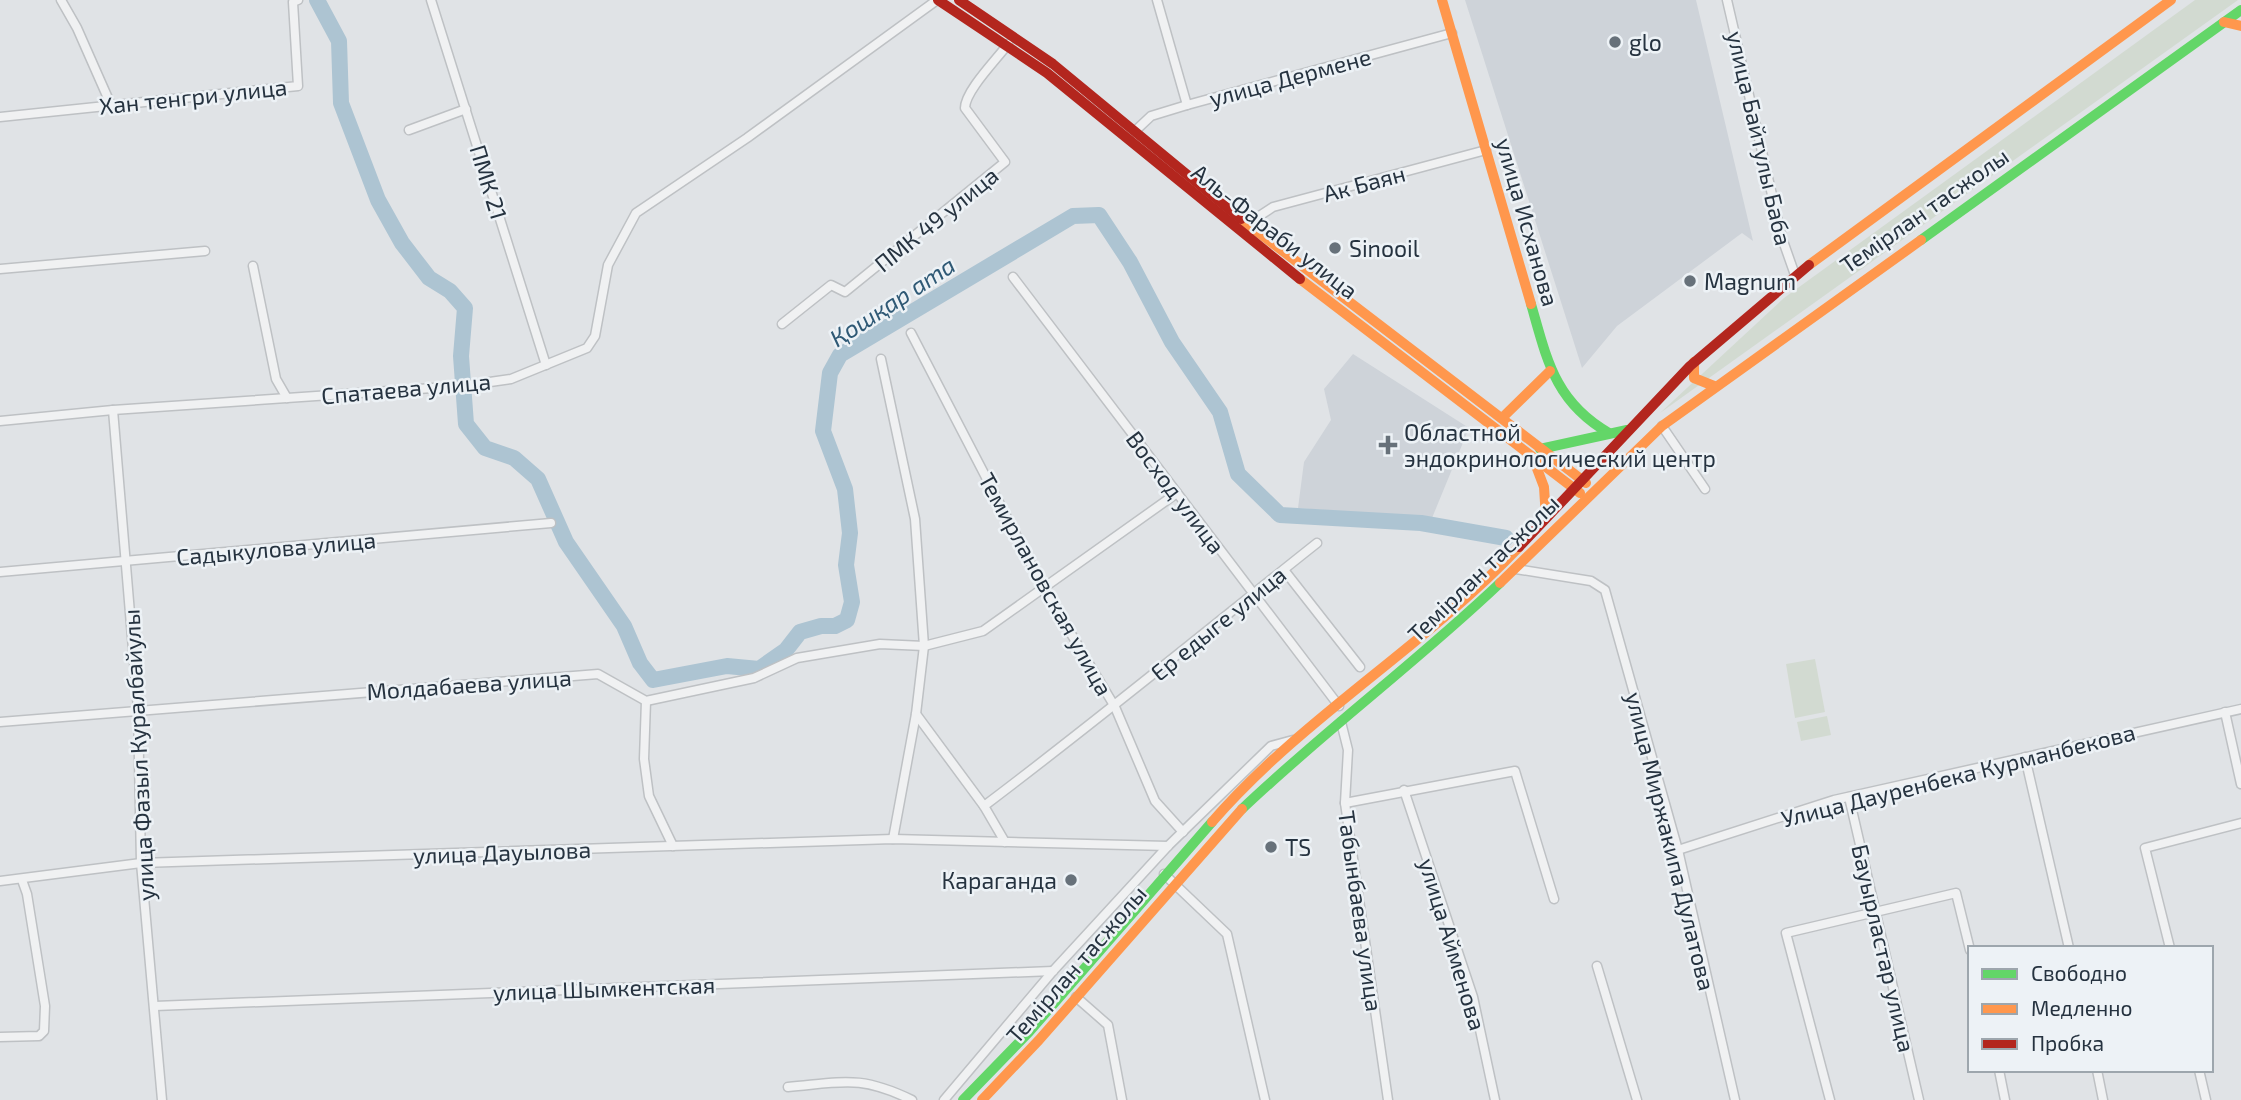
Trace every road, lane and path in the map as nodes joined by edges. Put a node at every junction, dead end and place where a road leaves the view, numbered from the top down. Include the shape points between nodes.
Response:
1 (61, 0) edge
2 (298, 0) edge
3 (431, 0) edge
4 (937, 0) edge
5 (959, 0) edge
6 (1157, 0) edge
7 (1442, 0) edge
8 (1727, 0) edge
9 (2171, 0) edge
10 (2241, 10) edge
11 (2224, 22) junction
12 (2241, 26) edge
13 (1452, 33) junction
14 (1008, 44) junction
15 (111, 105) junction
16 (1187, 105) junction
17 (466, 109) junction
18 (0, 117) edge
19 (409, 130) dead end
20 (1134, 132) junction
21 (1486, 150) junction
22 (1247, 224) junction
23 (205, 251) dead end
24 (253, 266) dead end
25 (0, 269) edge
26 (1795, 275) junction
27 (1013, 277) dead end
28 (782, 324) dead end
29 (911, 333) dead end
30 (881, 359) dead end
31 (1694, 362) junction
32 (546, 365) junction
33 (1549, 371) junction
34 (1714, 386) junction
35 (287, 398) junction
36 (113, 410) junction
37 (1502, 418) junction
38 (0, 421) edge
39 (1662, 426) junction
40 (1627, 430) junction
41 (1609, 433) junction
42 (1537, 454) junction
43 (1578, 484) junction
44 (1705, 489) dead end
45 (1177, 493) junction
46 (1589, 495) junction
47 (1546, 518) junction
48 (551, 523) dead end
49 (1317, 543) dead end
50 (126, 562) junction
51 (1516, 569) junction
52 (1284, 570) junction
53 (0, 572) edge
54 (1043, 587) junction
55 (1253, 592) junction
56 (924, 646) junction
57 (1360, 667) dead end
58 (646, 701) junction
59 (1339, 706) junction
60 (1115, 707) junction
61 (138, 709) junction
62 (2241, 709) edge
63 (2225, 712) junction
64 (916, 713) junction
65 (0, 722) edge
66 (1341, 722) junction
67 (1299, 738) junction
68 (2025, 757) junction
69 (2241, 784) edge
70 (1404, 790) junction
71 (1849, 797) junction
72 (1345, 803) junction
73 (984, 806) junction
74 (2241, 823) edge
75 (1183, 832) junction
76 (893, 839) junction
77 (1005, 842) junction
78 (673, 846) junction
79 (1168, 846) junction
80 (1678, 850) junction
81 (141, 863) junction
82 (1164, 874) junction
83 (22, 880) junction
84 (0, 881) edge
85 (1174, 883) junction
86 (1554, 899) dead end
87 (1875, 912) junction
88 (1969, 946) edge
89 (2069, 946) edge
90 (2170, 946) edge
91 (1597, 966) dead end
92 (1053, 971) junction
93 (1076, 997) junction
94 (155, 1006) junction
95 (0, 1037) edge
96 (1999, 1072) edge
97 (2096, 1072) edge
98 (2199, 1072) edge
99 (789, 1087) dead end
100 (162, 1100) edge
101 (912, 1100) edge
102 (944, 1100) edge
103 (963, 1100) edge
104 (982, 1100) edge
105 (1122, 1100) edge
106 (1265, 1100) edge
107 (1388, 1100) edge
108 (1495, 1100) edge
109 (1637, 1100) edge
110 (1735, 1100) edge
111 (1830, 1100) edge
112 (1919, 1100) edge
113 (2005, 1100) edge
114 (2103, 1100) edge
115 (2206, 1100) edge

1 - 15 street
2 - 15 street, Хан тенгри улица via 293,2 298,86
3 - 17 street, ПМК 21
4 - 14 main road, Аль-Фараби улица
4 - 32 street, Спатаева улица via 636,213 608,265 595,336 587,348
5 - 20 main road, Аль-Фараби улица via 1054,64
6 - 16 street
7 - 13 main road, улица Исханова
8 - 26 street, улица Байтулы Баба via 1782,238
9 - 26 main road, Темірлан тасжолы
10 - 11 main road, Темірлан тасжолы
11 - 12 main road
11 - 34 main road, Темірлан тасжолы
13 - 16 street, улица Дермене
13 - 21 main road, улица Исханова
14 - 28 street, ПМК 49 улица via 965,101 1005,162 845,292 831,285
14 - 42 main road, Аль-Фараби улица via 1240,233
15 - 18 street, Хан тенгри улица
16 - 20 street, улица Дермене via 1151,116
17 - 19 street
17 - 32 street, ПМК 21
20 - 22 main road, Аль-Фараби улица
21 - 22 street, Ак Баян via 1273,208
21 - 33 main road, улица Исханова
22 - 37 main road, Аль-Фараби улица
23 - 25 street
24 - 35 street via 276,379
26 - 31 main road, Темірлан тасжолы
27 - 45 street, Восход улица
29 - 54 street, Темирлановская улица
30 - 56 street via 915,519
31 - 34 main road via 1694,378
31 - 40 main road, Темірлан тасжолы
32 - 35 street, Спатаева улица via 511,379 462,386
33 - 37 main road
33 - 41 main road, улица Исханова via 1587,421
34 - 39 main road, Темірлан тасжолы
35 - 36 street, Спатаева улица
36 - 38 street, Спатаева улица
36 - 50 street, улица Фазыл Куралбайулы
37 - 42 main road, Аль-Фараби улица
39 - 44 street
39 - 46 main road, Темірлан тасжолы
40 - 41 main road
40 - 43 main road, Темірлан тасжолы
41 - 42 main road
42 - 43 main road, Аль-Фараби улица
42 - 47 main road
43 - 46 main road, Аль-Фараби улица
43 - 47 main road, Темірлан тасжолы
45 - 54 street
45 - 55 street, Восход улица
46 - 51 main road, Темірлан тасжолы
47 - 59 main road, Темірлан тасжолы via 1431,631
48 - 50 street, Садыкулова улица
49 - 52 street, Ер едыге улица
50 - 53 street, Садыкулова улица
50 - 61 street, улица Фазыл Куралбайулы
51 - 66 main road, Темірлан тасжолы
51 - 80 street, улица Миржакипа Дулатова via 1600,585 1605,590
52 - 55 street, Ер едыге улица
52 - 57 street
54 - 56 street via 983,631
54 - 60 street, Темирлановская улица
55 - 59 street, Восход улица
55 - 60 street, Ер едыге улица
56 - 58 street via 880,644 797,658 754,678
56 - 64 street
58 - 61 street, Молдабаева улица via 597,674
58 - 78 street via 643,759 649,796
59 - 67 main road, Темірлан тасжолы
60 - 73 street, Ер едыге улица
60 - 75 street, Темирлановская улица via 1155,802
61 - 65 street, Молдабаева улица
61 - 81 street, улица Фазыл Куралбайулы
62 - 63 street, Улица Дауренбека Курманбекова
63 - 68 street, Улица Дауренбека Курманбекова
63 - 69 street
64 - 73 street
64 - 76 street
66 - 72 street, Табынбаева улица via 1348,750
66 - 85 main road, Темірлан тасжолы via 1234,817
67 - 75 street via 1271,746
67 - 82 main road, Темірлан тасжолы via 1224,808
68 - 71 street, Улица Дауренбека Курманбекова
68 - 89 street
70 - 72 street
70 - 86 street via 1515,771
70 - 108 street, улица Айменова via 1473,997
71 - 80 street, Улица Дауренбека Курманбекова
71 - 87 street, Бауырластар улица
72 - 107 street, Табынбаева улица
73 - 77 street
74 - 90 street via 2145,848
75 - 79 street
76 - 77 street, улица Дауылова
76 - 78 street, улица Дауылова
77 - 79 street, улица Дауылова
78 - 81 street, улица Дауылова
79 - 92 street
80 - 110 street, улица Миржакипа Дулатова
81 - 83 street, улица Дауылова
81 - 94 street, улица Фазыл Куралбайулы
82 - 85 street
82 - 103 main road, Темірлан тасжолы via 1029,1032
83 - 84 street, улица Дауылова
83 - 95 street via 45,1006 44,1031 39,1036
85 - 93 main road, Темірлан тасжолы
85 - 106 street via 1227,934
87 - 88 street via 1956,893
87 - 111 street via 1786,933
87 - 112 street, Бауырластар улица
91 - 109 street
92 - 94 street, улица Шымкентская
92 - 102 street
93 - 104 main road, Темірлан тасжолы
93 - 105 street via 1108,1025
94 - 100 street, улица Фазыл Куралбайулы
96 - 113 street
97 - 114 street
98 - 115 street
99 - 101 street via 863,1080

